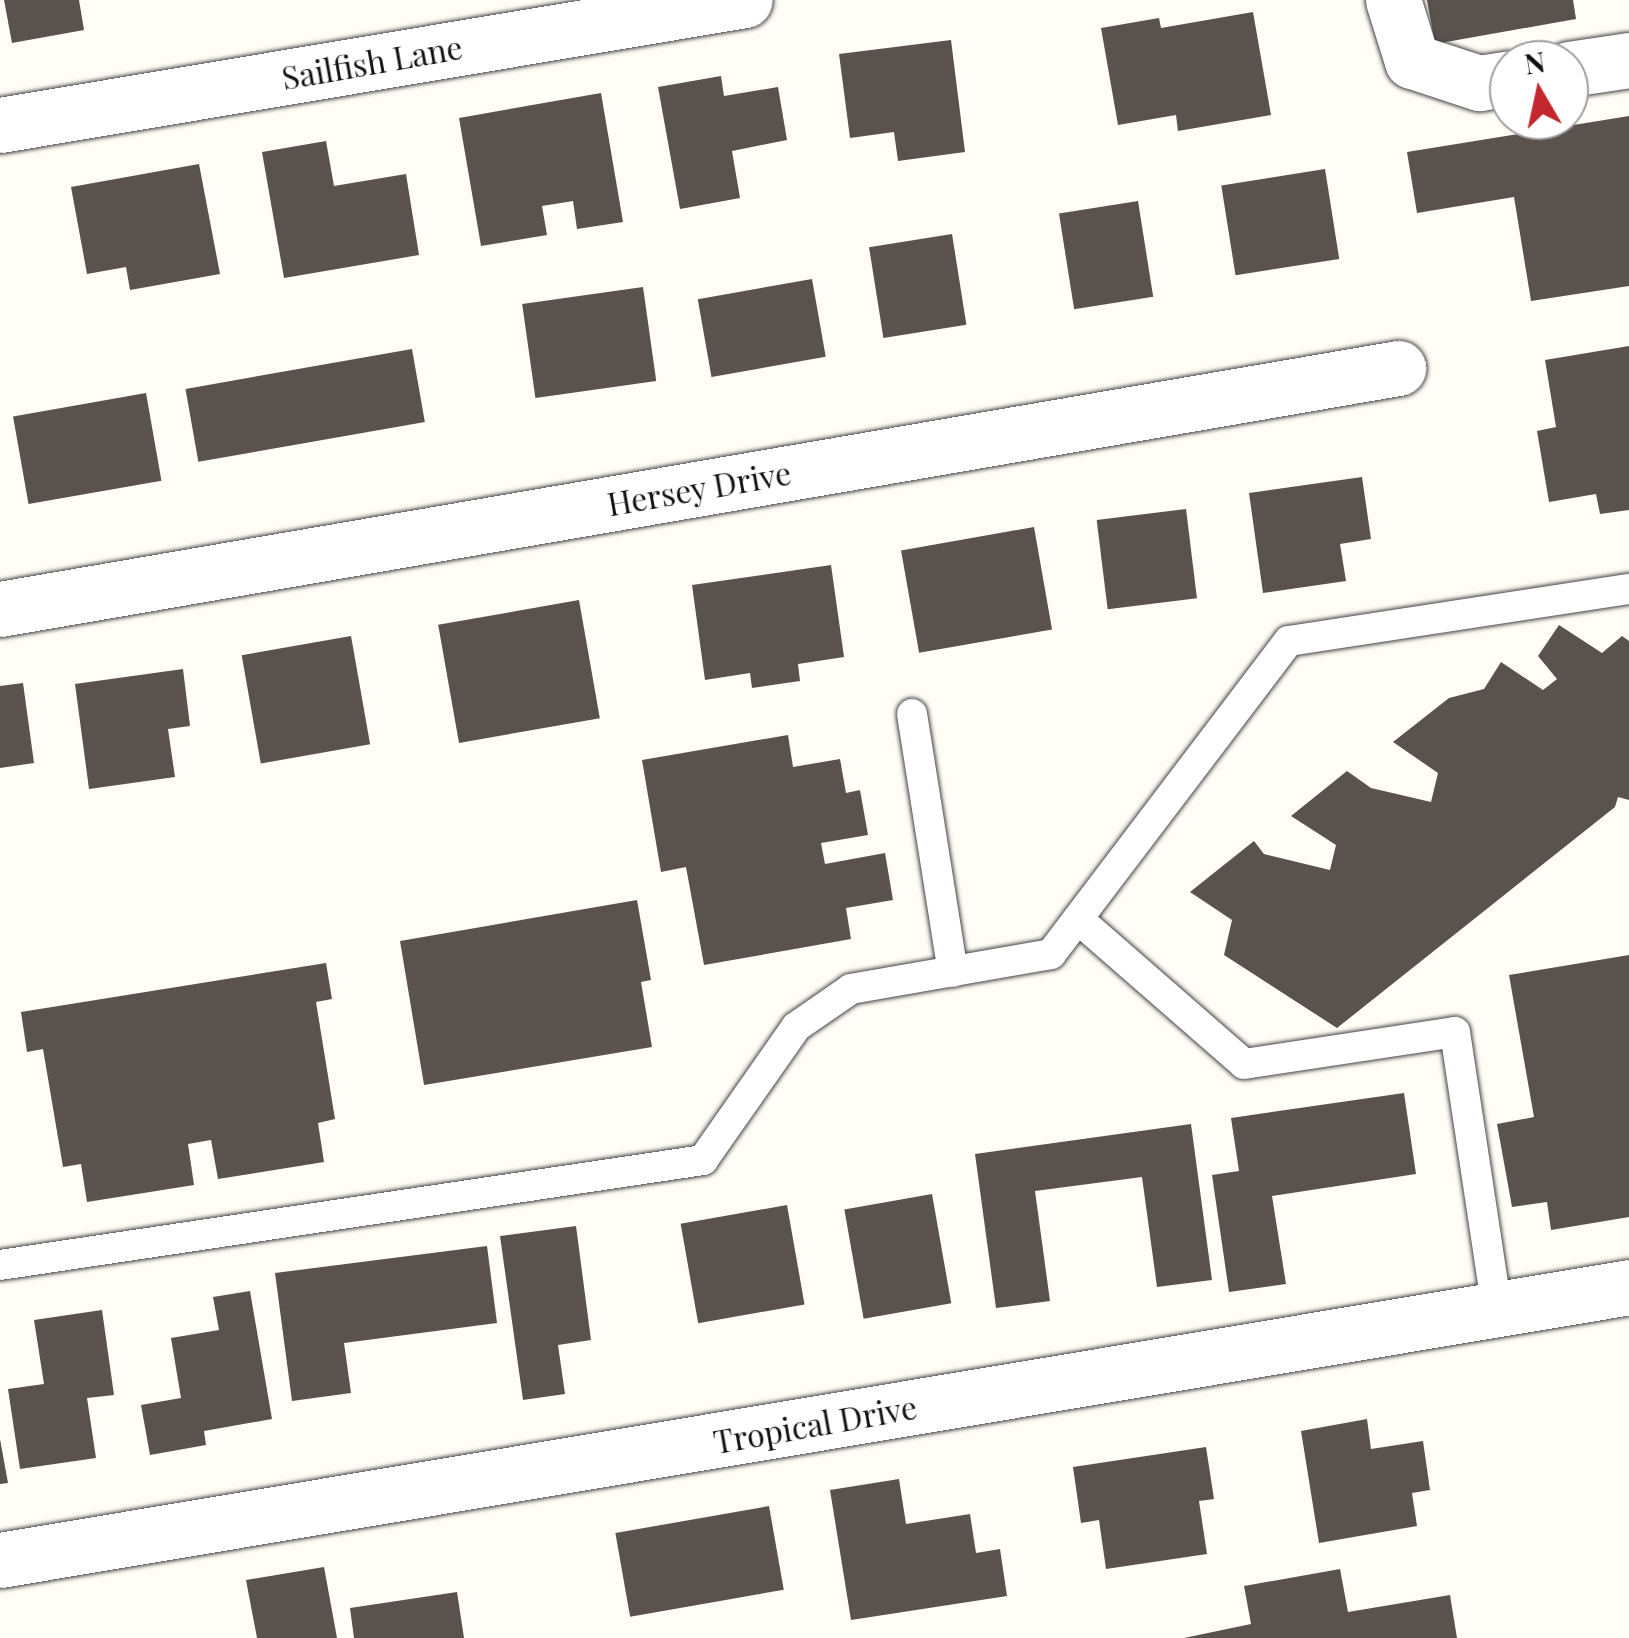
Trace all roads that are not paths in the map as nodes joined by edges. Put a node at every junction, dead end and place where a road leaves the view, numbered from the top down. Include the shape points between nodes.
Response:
1 (745, 0) edge
2 (1393, 0) edge
3 (1629, 60) edge
4 (1589, 66) edge
5 (1489, 81) edge
6 (0, 125) edge
7 (1398, 368) dead end
8 (1629, 589) edge
9 (0, 608) edge
10 (912, 714) dead end
11 (1078, 919) junction
12 (953, 972) junction
13 (0, 1265) edge
14 (1629, 1287) edge
15 (1497, 1309) junction
16 (0, 1560) edge

1 - 6 street, Sailfish Lane
2 - 5 street via 1412,61
3 - 4 street
7 - 9 street, Hersey Drive
8 - 11 lane via 1289,641
10 - 12 lane
11 - 12 lane via 1050,954
11 - 15 lane via 1244,1064 1455,1032
12 - 13 lane via 852,990 796,1027 703,1160
14 - 15 street, Tropical Drive
15 - 16 street, Tropical Drive

